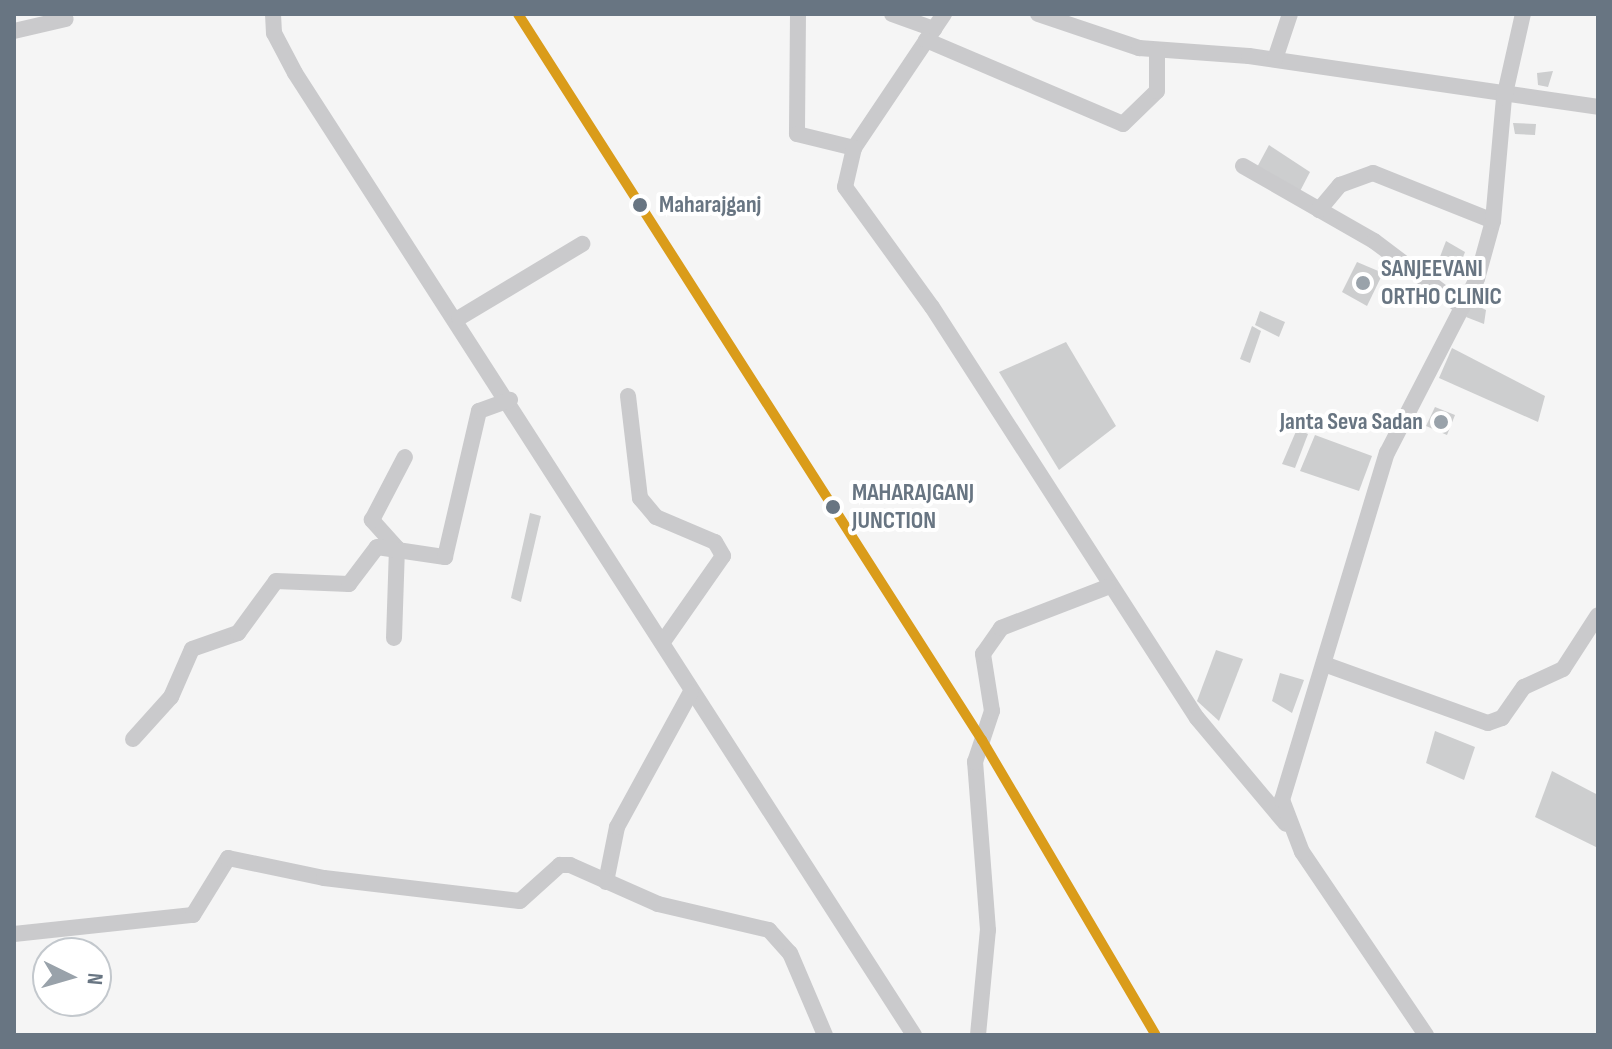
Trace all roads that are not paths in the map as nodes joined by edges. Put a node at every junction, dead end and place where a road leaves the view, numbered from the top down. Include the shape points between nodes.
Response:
1 (273, 14) edge
2 (798, 14) edge
3 (892, 14) edge
4 (944, 14) edge
5 (1038, 14) edge
6 (1290, 14) edge
7 (1523, 14) edge
8 (66, 19) dead end
9 (14, 31) edge
10 (930, 34) junction
11 (1157, 50) junction
12 (1275, 59) junction
13 (1504, 98) junction
14 (1598, 107) edge
15 (854, 148) junction
16 (1243, 166) dead end
17 (1319, 210) junction
18 (1493, 221) junction
19 (582, 244) dead end
20 (1462, 307) junction
21 (459, 318) junction
22 (628, 396) dead end
23 (510, 400) junction
24 (405, 457) dead end
25 (397, 548) junction
26 (1107, 587) junction
27 (1598, 615) edge
28 (394, 638) dead end
29 (662, 643) junction
30 (1324, 664) junction
31 (691, 692) junction
32 (133, 739) dead end
33 (1289, 826) junction
34 (606, 882) junction
35 (14, 934) edge
36 (825, 1035) edge
37 (914, 1035) edge
38 (978, 1035) edge
39 (1426, 1035) edge

1 - 21 street via 274,33 295,73
2 - 15 street via 797,134
3 - 10 street
4 - 10 street
5 - 11 street
6 - 12 street
7 - 13 street
8 - 9 street
10 - 11 street via 1123,124 1157,91
10 - 15 street
11 - 12 street
12 - 13 street
13 - 14 street
13 - 18 street
15 - 26 street via 845,187 854,206 932,307
16 - 17 street
17 - 18 street via 1340,185 1373,173
17 - 20 street via 1402,259
18 - 20 street
19 - 21 street
20 - 30 street via 1387,453
21 - 23 street
22 - 29 street via 640,498 656,517 715,542 723,556
23 - 25 street via 479,411 452,550 437,558
23 - 29 street
24 - 25 street via 372,520
25 - 28 street
25 - 32 street via 370,549 355,578 340,587 276,581 238,633 192,649 171,697
26 - 33 street via 1219,749
26 - 38 street via 1001,628 983,654 992,711 975,762 988,930
27 - 30 street via 1563,669 1524,687 1502,718 1488,723
29 - 31 street
30 - 33 street via 1287,775
31 - 34 street via 617,827
31 - 37 street
33 - 39 street
34 - 35 street via 560,865 530,897 506,900 324,878 228,858 193,915
34 - 36 street via 658,904 769,930 790,953

